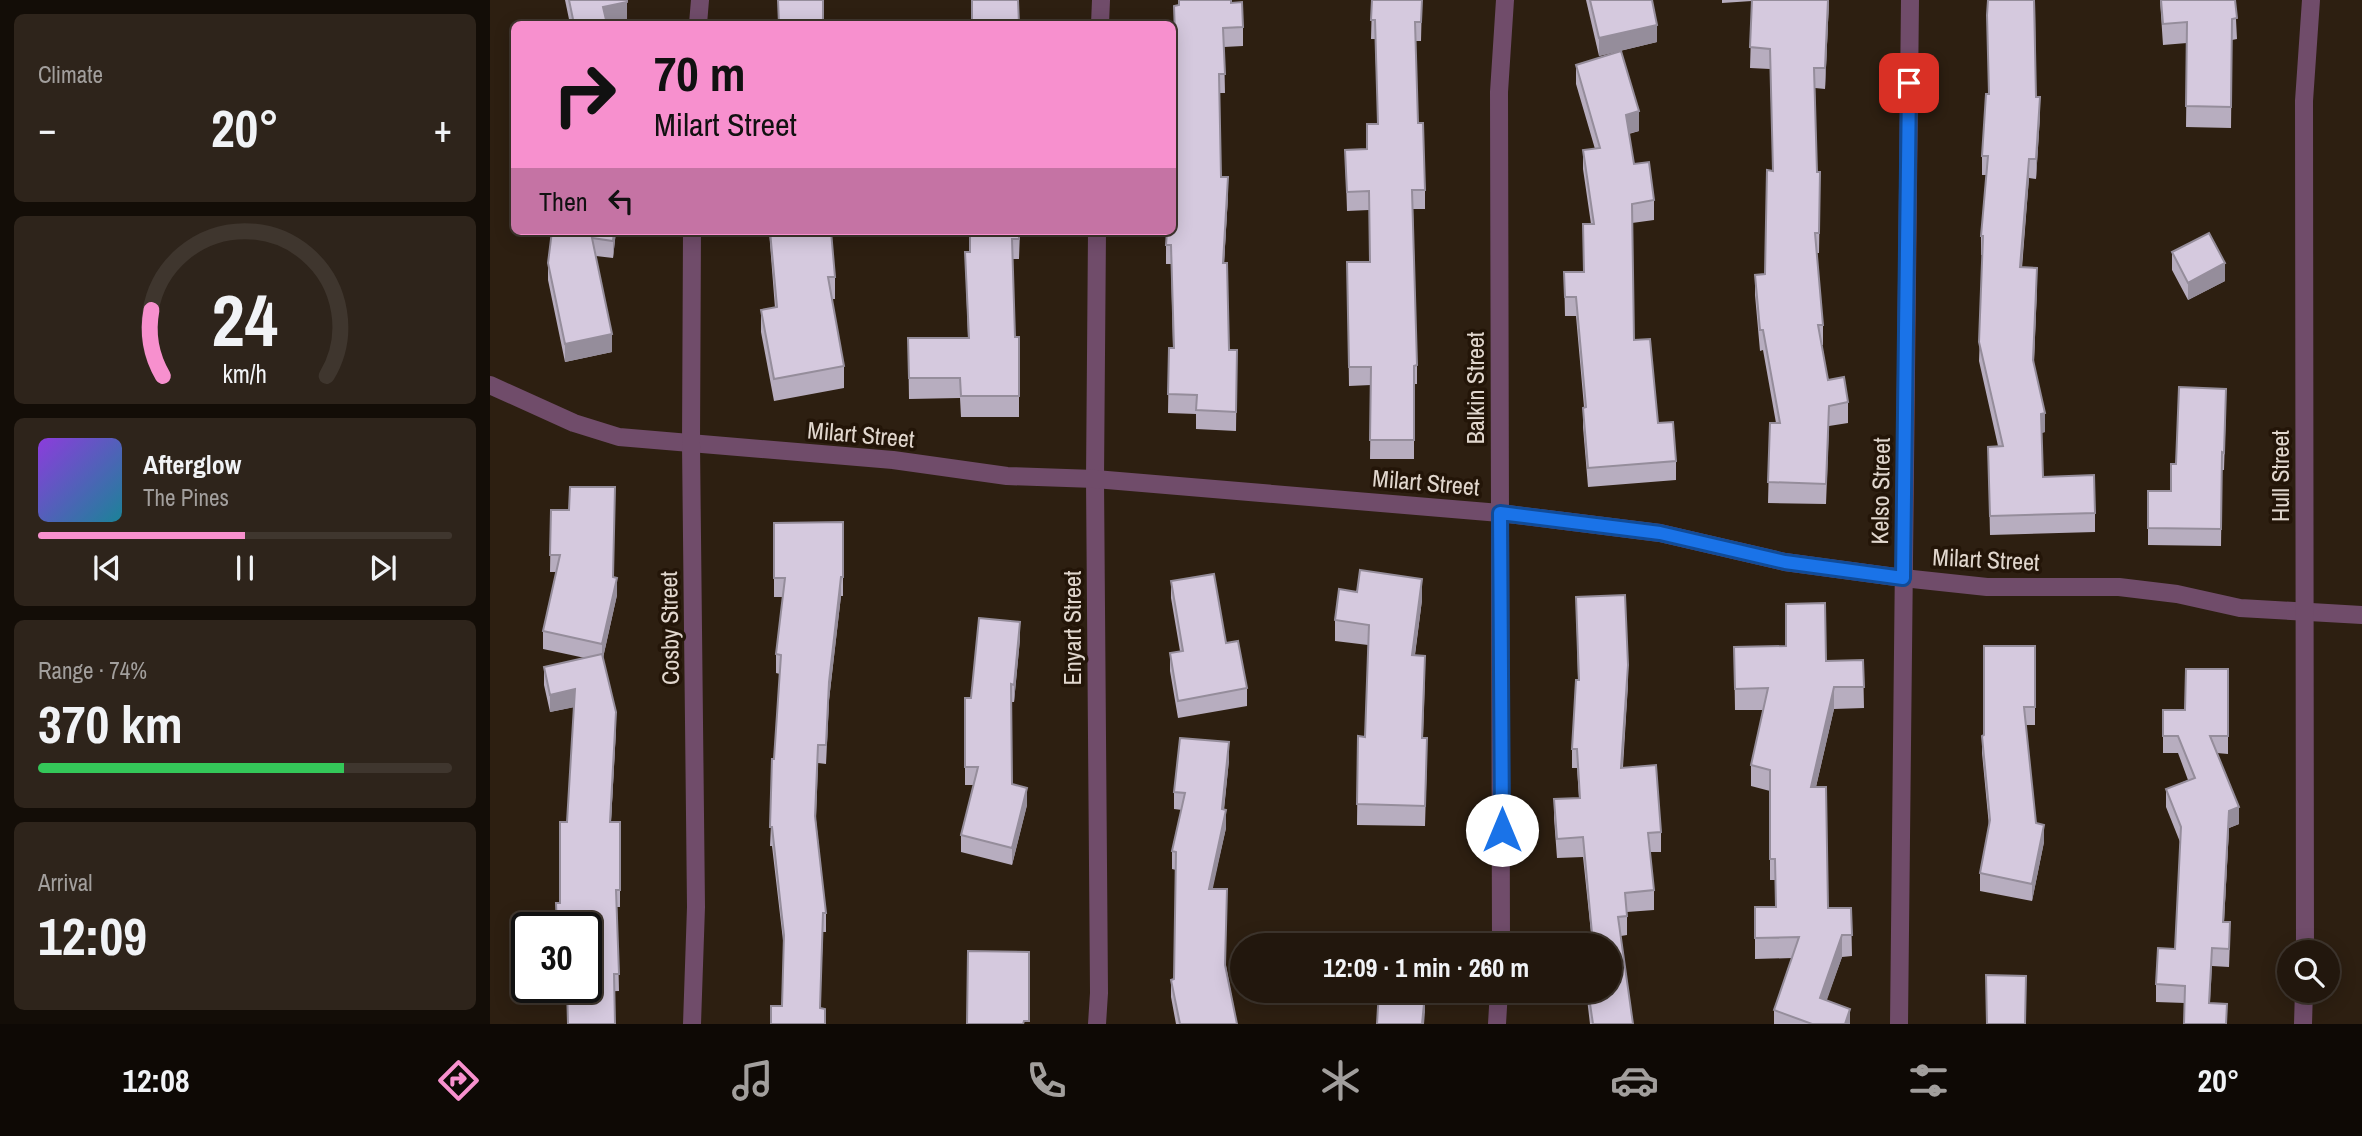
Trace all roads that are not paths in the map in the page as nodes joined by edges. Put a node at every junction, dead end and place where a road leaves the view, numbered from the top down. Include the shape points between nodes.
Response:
1 (700, 0) edge
2 (1101, 0) edge
3 (1505, 0) edge
4 (1910, 0) edge
5 (2311, 0) edge
6 (698, 21) edge
7 (1100, 21) edge
8 (692, 235) edge
9 (1097, 235) edge
10 (490, 385) edge
11 (691, 444) junction
12 (1095, 479) junction
13 (1500, 513) junction
14 (1903, 578) junction
15 (2304, 613) junction
16 (2362, 615) edge
17 (1501, 933) edge
18 (2305, 940) edge
19 (1498, 1003) edge
20 (2304, 1003) edge
21 (692, 1024) edge
22 (1097, 1024) edge
23 (1497, 1024) edge
24 (1899, 1024) edge
25 (2303, 1024) edge

1 - 6 street
2 - 7 street
3 - 13 street, Balkin Street via 1499,92
4 - 14 street, Kelso Street
5 - 15 street, Hull Street via 2304,101
8 - 11 street, Cosby Street
9 - 12 street, Enyart Street
10 - 11 street, Milart Street via 619,437
11 - 12 street, Milart Street via 893,460 1007,476
11 - 21 street, Cosby Street via 696,907
12 - 13 street, Milart Street
12 - 22 street, Enyart Street
13 - 14 street, Milart Street via 1660,533 1785,562
13 - 17 street, Balkin Street
14 - 15 street, Milart Street via 1987,587 2119,587 2240,608
14 - 24 street, Kelso Street
15 - 16 street, Milart Street
15 - 18 street, Hull Street
19 - 23 street
20 - 25 street

